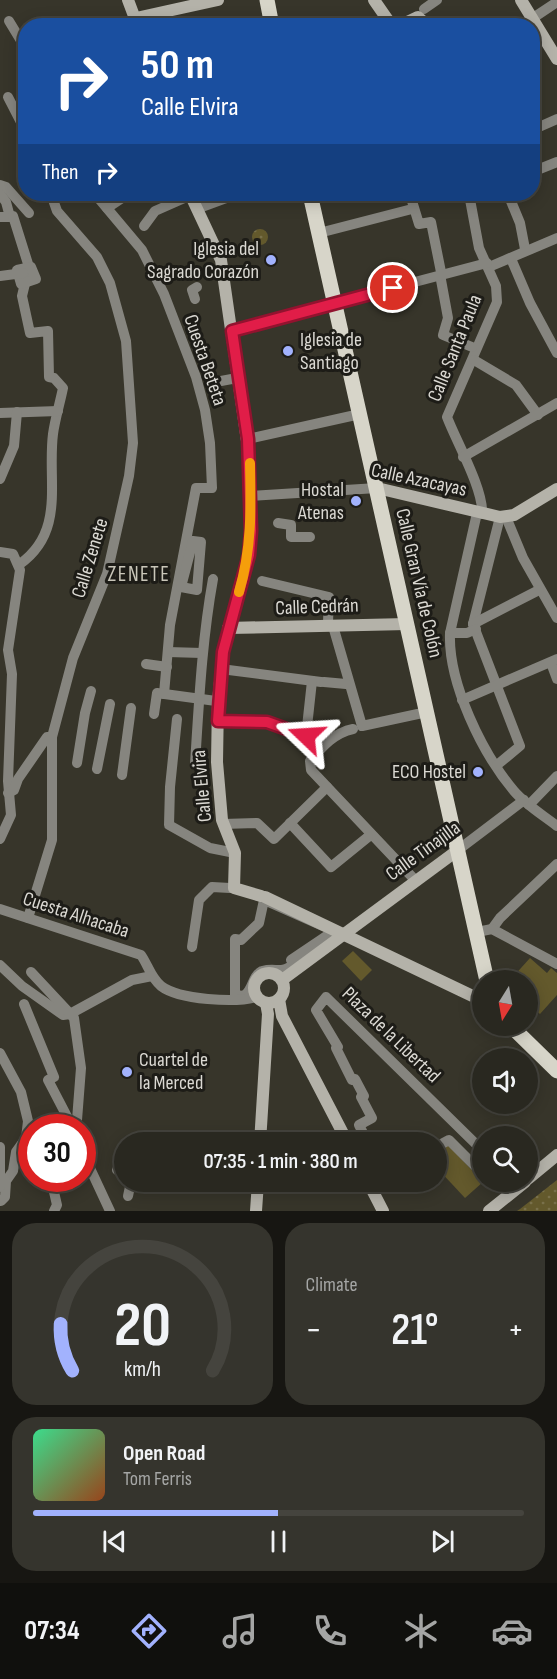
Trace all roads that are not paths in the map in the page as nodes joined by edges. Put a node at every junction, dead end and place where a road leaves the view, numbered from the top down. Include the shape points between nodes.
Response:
1 (128, 0) edge
2 (218, 0) edge
3 (267, 0) edge
4 (374, 0) edge
5 (437, 0) edge
6 (522, 0) edge
7 (557, 2) edge
8 (135, 18) edge
9 (152, 18) edge
10 (270, 18) edge
11 (386, 18) edge
12 (423, 18) edge
13 (533, 18) joint
14 (9, 21) dead end
15 (540, 30) edge
16 (18, 36) edge
17 (557, 59) edge
18 (5, 92) edge
19 (18, 117) edge
20 (557, 119) edge
21 (540, 127) edge
22 (557, 162) edge
23 (540, 169) edge
24 (0, 185) edge
25 (0, 194) edge
26 (18, 201) edge
27 (18, 201) edge
28 (54, 201) edge
29 (101, 201) edge
30 (118, 201) edge
31 (177, 201) edge
32 (193, 201) edge
33 (217, 201) edge
34 (312, 201) edge
35 (412, 201) edge
36 (471, 201) edge
37 (511, 201) edge
38 (199, 207) dead end
39 (107, 208) junction
40 (413, 208) junction
41 (29, 213) dead end
42 (0, 218) edge
43 (144, 226) dead end
44 (319, 233) junction
45 (557, 238) edge
46 (525, 249) dead end
47 (512, 261) dead end
48 (488, 265) junction
49 (25, 274) junction
50 (0, 276) edge
51 (197, 286) dead end
52 (195, 299) dead end
53 (335, 303) junction
54 (232, 331) junction
55 (472, 347) dead end
56 (555, 349) edge
57 (474, 360) dead end
58 (237, 378) dead end
59 (221, 381) dead end
60 (557, 404) edge
61 (58, 411) junction
62 (17, 412) junction
63 (0, 413) edge
64 (360, 414) junction
65 (538, 415) junction
66 (248, 439) junction
67 (463, 457) junction
68 (0, 479) edge
69 (377, 488) junction
70 (557, 489) edge
71 (251, 496) junction
72 (480, 513) junction
73 (503, 517) junction
74 (278, 523) dead end
75 (310, 537) dead end
76 (0, 552) edge
77 (20, 564) junction
78 (262, 580) dead end
79 (180, 584) junction
80 (198, 587) junction
81 (17, 589) junction
82 (539, 590) junction
83 (557, 618) edge
84 (330, 624) junction
85 (407, 624) junction
86 (474, 626) junction
87 (228, 628) junction
88 (450, 633) junction
89 (1, 645) edge
90 (202, 651) junction
91 (168, 652) junction
92 (221, 652) dead end
93 (554, 661) edge
94 (146, 663) dead end
95 (167, 668) junction
96 (221, 669) junction
97 (557, 679) edge
98 (319, 682) junction
99 (346, 684) dead end
100 (496, 686) junction
101 (92, 691) dead end
102 (161, 693) junction
103 (201, 699) junction
104 (462, 700) junction
105 (216, 701) dead end
106 (110, 704) dead end
107 (131, 708) dead end
108 (427, 712) junction
109 (153, 714) dead end
110 (177, 719) dead end
111 (218, 721) junction
112 (352, 729) dead end
113 (306, 736) junction
114 (52, 737) junction
115 (322, 747) junction
116 (77, 763) dead end
117 (195, 764) dead end
118 (497, 765) junction
119 (97, 769) dead end
120 (122, 775) dead end
121 (557, 776) edge
122 (327, 787) junction
123 (8, 793) junction
124 (527, 802) junction
125 (290, 823) junction
126 (223, 824) junction
127 (557, 826) edge
128 (368, 837) dead end
129 (0, 839) edge
130 (458, 850) junction
131 (234, 853) junction
132 (557, 864) edge
133 (415, 880) junction
134 (230, 888) dead end
135 (0, 909) edge
136 (28, 918) junction
137 (484, 931) junction
138 (339, 932) junction
139 (192, 947) dead end
140 (557, 964) edge
141 (0, 965) edge
142 (486, 970) edge
143 (31, 972) dead end
144 (152, 976) junction
145 (282, 980) junction
146 (472, 996) edge
147 (279, 999) junction
148 (256, 1000) junction
149 (24, 1004) dead end
150 (70, 1014) junction
151 (289, 1030) junction
152 (267, 1032) junction
153 (521, 1036) edge
154 (0, 1053) edge
155 (557, 1071) edge
156 (66, 1114) edge
157 (77, 1114) edge
158 (261, 1132) edge
159 (342, 1132) edge
160 (362, 1132) edge
161 (472, 1140) edge
162 (447, 1141) edge
163 (0, 1147) edge
164 (554, 1159) edge
165 (472, 1163) edge
166 (538, 1172) edge
167 (96, 1181) edge
168 (0, 1187) edge
169 (53, 1192) edge
170 (130, 1192) edge
171 (257, 1192) edge
172 (373, 1192) edge
173 (512, 1192) edge
174 (129, 1196) dead end
175 (2, 1202) edge
176 (56, 1208) edge
177 (110, 1211) edge
178 (256, 1211) edge
179 (383, 1211) edge
180 (489, 1211) edge

1 - 8 main road
2 - 9 main road
3 - 10 main road
4 - 11 main road
5 - 12 street
6 - 13 main road
7 - 13 street
14 - 16 street
15 - 17 main road
18 - 19 street
20 - 21 street
22 - 23 street
24 - 27 street
25 - 42 street via 10,217
26 - 41 street
28 - 114 street, Calle Zenete via 62,218 97,257 110,283 126,341 133,442 108,574 73,658
29 - 39 street, Cuesta Beteta
30 - 39 street
31 - 43 street via 155,211
32 - 54 main road, Calle Elvira via 221,260
33 - 38 street
34 - 44 main road, Calle Gran Vía de Colón
35 - 40 street
36 - 48 street, Calle Santa Paula via 477,240
37 - 46 street
39 - 79 street, Cuesta Beteta via 142,250 164,294 196,377 210,443 212,488 196,488
40 - 44 street
40 - 55 street via 419,224 431,222 448,318 443,335
42 - 49 street via 13,218
44 - 53 main road, Calle Gran Vía de Colón
45 - 48 street
47 - 56 street
48 - 53 street
48 - 67 street, Calle Santa Paula via 497,302 447,417
49 - 50 street
49 - 61 street via 22,296 30,333 48,331 50,377 63,388
51 - 52 street via 192,290
53 - 54 main road
53 - 64 main road, Calle Gran Vía de Colón
54 - 66 main road, Calle Elvira
57 - 65 street via 516,385
58 - 59 street
60 - 65 street
61 - 62 street
61 - 77 street via 53,433 54,503 34,554
62 - 63 street
62 - 68 street via 14,446
64 - 66 street
64 - 69 main road, Calle Gran Vía de Colón
65 - 67 street
66 - 71 main road, Calle Elvira
67 - 72 street, Calle Santa Paula via 477,486 483,506
69 - 71 street, Calle Azacayas
69 - 72 main road, Calle Azacayas
69 - 85 main road, Calle Gran Vía de Colón
70 - 73 main road
71 - 87 main road, Calle Elvira via 249,555
72 - 73 main road, Calle Azacayas
72 - 88 street
73 - 82 street
73 - 86 street
74 - 75 street via 291,525 291,537
76 - 77 street via 13,554
77 - 81 street
78 - 84 street via 329,597
79 - 80 street
79 - 80 street via 193,541 201,542
79 - 91 street
80 - 90 street via 212,584
81 - 89 street via 11,588
81 - 123 street via 8,650 12,674
82 - 83 street
82 - 86 street
84 - 85 main road, Calle Cedrán
84 - 87 main road, Calle Cedrán
84 - 108 street via 362,726
85 - 108 main road, Calle Gran Vía de Colón
86 - 88 street via 468,633
86 - 100 street
87 - 96 main road, Calle Elvira
88 - 104 street
90 - 91 street
90 - 92 street
90 - 103 street
91 - 95 street
93 - 97 street
93 - 100 street
94 - 95 street
95 - 102 street
96 - 98 street
96 - 111 main road, Calle Elvira
98 - 99 street
98 - 113 street
100 - 104 street
100 - 118 street via 520,746
101 - 116 street
102 - 103 street
102 - 109 street
103 - 105 street
103 - 117 street
104 - 118 street
106 - 119 street
107 - 120 street
108 - 130 main road, Calle Gran Vía de Colón
110 - 131 street via 169,825 210,848
111 - 113 street via 267,722
111 - 126 main road, Calle Elvira
112 - 115 street via 334,736
113 - 115 street
114 - 123 street via 46,737 14,790
114 - 136 street, Calle Zenete via 52,840
115 - 122 street via 310,761 311,770
118 - 124 street
121 - 124 street, Calle Tinajilla
122 - 125 street
122 - 133 street
123 - 129 street via 10,820
124 - 127 street
124 - 130 street, Calle Tinajilla
125 - 126 street via 274,838 257,823
125 - 128 street via 331,867
126 - 131 main road, Calle Elvira
130 - 133 main road, Calle Tinajilla
130 - 137 main road, Calle Gran Vía de Colón
131 - 138 main road, Calle Elvira via 234,888
132 - 137 street
133 - 138 main road, Calle Tinajilla
134 - 139 street via 212,887 199,900
135 - 136 street, Cuesta Alhacaba
136 - 144 street, Cuesta Alhacaba via 141,955
137 - 140 street
137 - 142 main road, Calle Gran Vía de Colón
138 - 138 street via 264,900 259,923 241,940 235,939 235,995 244,996 250,991 262,970 283,972 294,964 291,960
138 - 145 main road, Calle Tinajilla
138 - 146 main road
141 - 150 street via 63,1015
143 - 150 street
144 - 148 street via 161,987 186,996
144 - 150 street via 134,980
145 - 147 main road via 284,991
145 - 148 main road via 271,973 261,975 254,986
147 - 148 main road
147 - 151 main road
148 - 152 main road
149 - 156 street via 54,1077 48,1080
150 - 157 street via 74,1018 81,1068
151 - 152 main road
151 - 159 main road
152 - 158 main road
153 - 155 main road
154 - 175 street via 21,1092 28,1121 26,1138 16,1152
160 - 161 street, Plaza de la Libertad via 359,1125 372,1118 364,1096 316,1010 326,997
162 - 165 street
163 - 168 street
164 - 166 main road
167 - 177 street
169 - 176 street
170 - 174 street
171 - 178 main road
172 - 179 main road
173 - 180 main road

